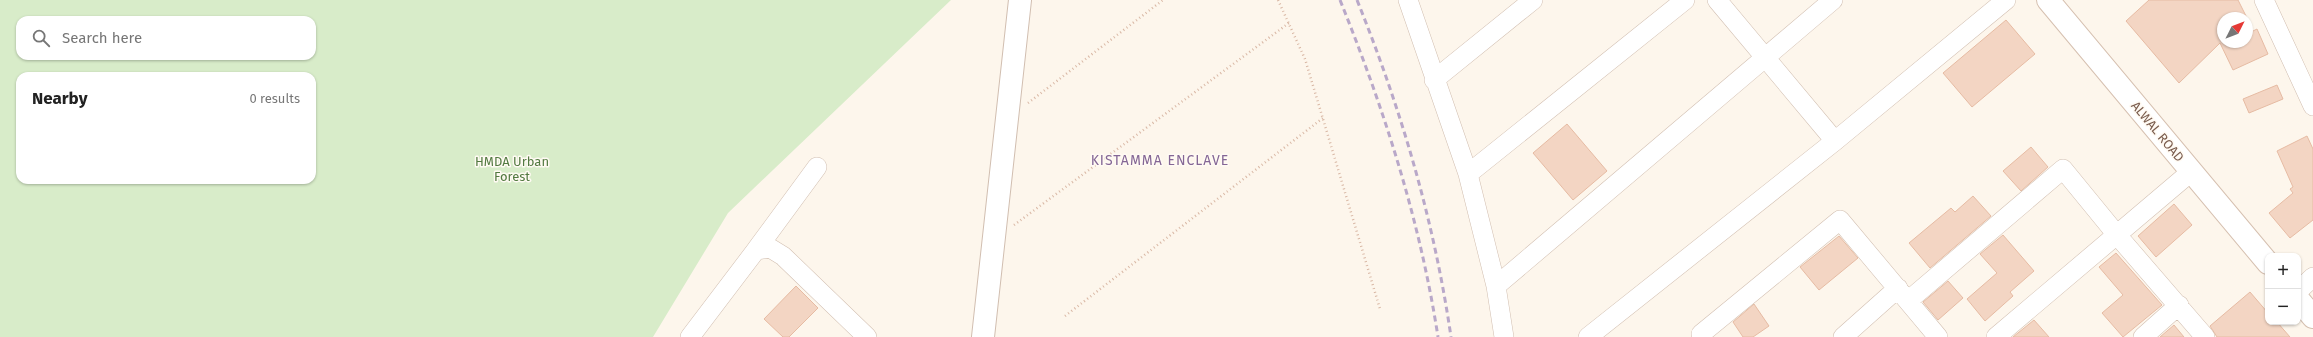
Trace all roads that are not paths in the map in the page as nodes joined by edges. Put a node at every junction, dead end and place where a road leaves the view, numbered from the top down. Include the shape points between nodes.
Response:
1 (1020, 0) edge
2 (1408, 0) edge
3 (1533, 0) edge
4 (1685, 0) edge
5 (1718, 0) edge
6 (1833, 0) edge
7 (2006, 0) edge
8 (2048, 0) edge
9 (2264, 0) edge
10 (1766, 58) junction
11 (1434, 80) junction
12 (2313, 106) edge
13 (1834, 141) junction
14 (816, 167) dead end
15 (2192, 171) junction
16 (1468, 174) junction
17 (2116, 235) junction
18 (756, 250) junction
19 (2265, 259) edge
20 (2313, 277) edge
21 (1496, 286) junction
22 (2300, 289) edge
23 (1903, 294) junction
24 (2301, 303) edge
25 (2179, 305) junction
26 (2313, 317) edge
27 (698, 334) edge
28 (1701, 334) dead end
29 (867, 337) edge
30 (984, 337) edge
31 (1504, 337) edge
32 (1588, 337) edge
33 (1843, 337) edge
34 (1938, 337) edge
35 (1996, 337) edge
36 (2143, 337) edge
37 (2205, 337) edge

1 - 30 main road
2 - 11 street
3 - 11 street
4 - 16 street
5 - 10 street
6 - 10 street
7 - 13 street
8 - 15 main road, ALWAL ROAD
9 - 12 street
10 - 13 street
10 - 21 street
11 - 16 street
13 - 32 street
14 - 18 street
15 - 17 street
15 - 19 main road, ALWAL ROAD
16 - 21 street
17 - 23 street via 2063,169
17 - 25 street
17 - 35 street
18 - 27 street
18 - 29 street via 770,248 783,256
20 - 22 street
21 - 31 street
23 - 28 street via 1840,220
23 - 33 street
23 - 34 street
24 - 26 main road
25 - 36 street
25 - 37 street

